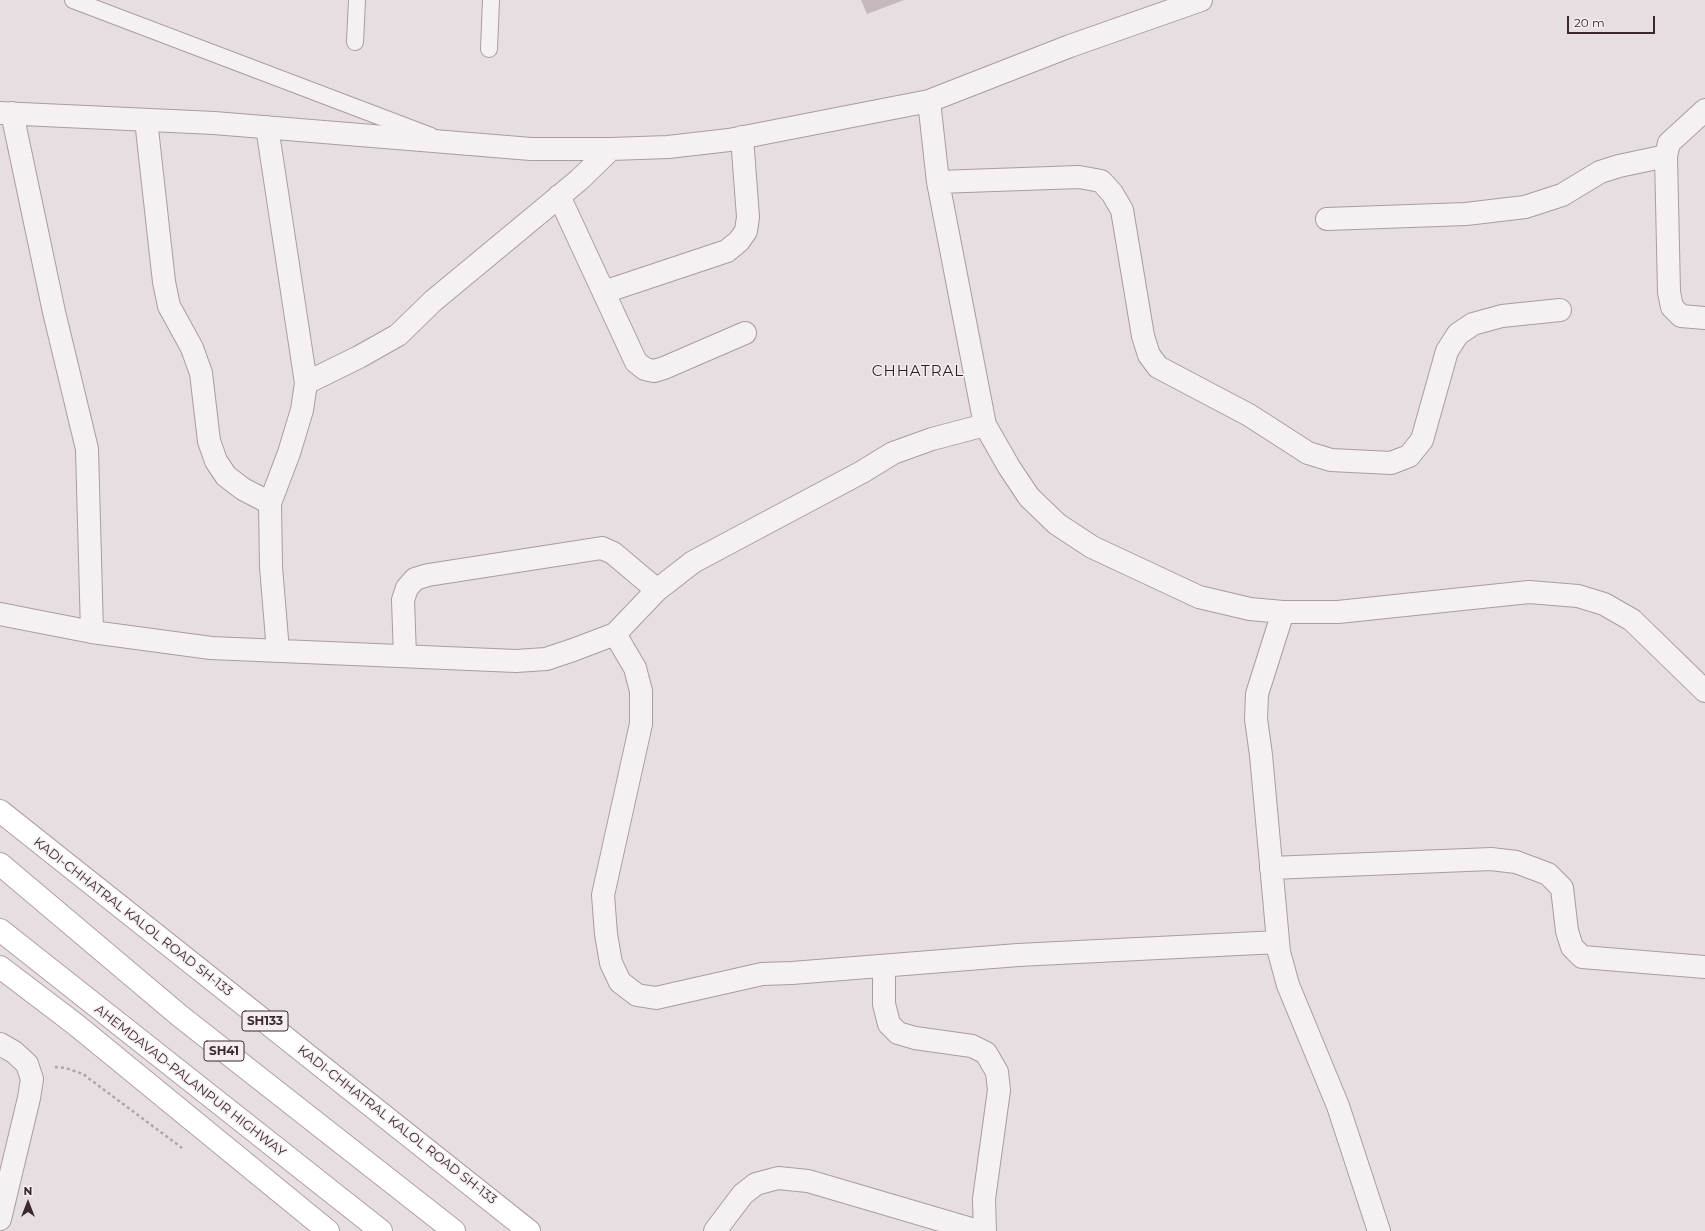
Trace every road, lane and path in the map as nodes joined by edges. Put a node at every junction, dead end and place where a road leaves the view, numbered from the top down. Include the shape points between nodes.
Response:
1 (73, 0) edge
2 (357, 0) edge
3 (491, 0) edge
4 (1201, 0) edge
5 (355, 42) dead end
6 (489, 49) dead end
7 (929, 101) junction
8 (1705, 110) edge
9 (6, 113) edge
10 (146, 120) junction
11 (267, 127) junction
12 (742, 137) junction
13 (447, 142) junction
14 (611, 149) junction
15 (1666, 156) junction
16 (938, 182) junction
17 (559, 196) junction
18 (1328, 219) dead end
19 (604, 292) junction
20 (1560, 310) dead end
21 (1705, 318) edge
22 (745, 333) dead end
23 (306, 383) junction
24 (985, 425) junction
25 (270, 503) junction
26 (657, 590) junction
27 (1283, 612) junction
28 (0, 614) edge
29 (92, 632) junction
30 (615, 634) junction
31 (278, 651) junction
32 (405, 656) junction
33 (1705, 691) edge
34 (0, 812) edge
35 (0, 864) edge
36 (1271, 868) junction
37 (0, 930) edge
38 (1278, 942) junction
39 (884, 966) junction
40 (1705, 967) edge
41 (0, 968) edge
42 (0, 1044) edge
43 (27, 1064) junction
44 (188, 1153) dead end
45 (0, 1219) edge
46 (328, 1231) edge
47 (381, 1231) edge
48 (454, 1231) edge
49 (530, 1231) edge
50 (715, 1231) edge
51 (978, 1231) edge
52 (985, 1231) edge
53 (1379, 1231) edge

1 - 13 lane
2 - 5 lane
3 - 6 lane
4 - 7 street via 1070,46
7 - 12 street
7 - 16 street
8 - 15 street via 1669,142
9 - 10 street
9 - 29 street via 87,449
10 - 11 street
10 - 25 street via 164,282 169,306 192,348 201,373 209,440 216,461 226,476 243,489
11 - 13 street
11 - 23 street
12 - 14 street via 668,147
12 - 19 street via 748,217 746,231 739,241 727,251
13 - 14 street via 531,149
14 - 17 street
15 - 18 street via 1600,172 1562,195 1525,207 1466,214
15 - 21 street via 1669,292 1672,307 1681,316
16 - 20 street via 1079,177 1102,181 1122,210 1143,336 1149,355 1158,367 1249,415 1308,453 1331,460 1391,464 1409,456 1422,440 1447,352 1458,334 1473,324 1502,316
16 - 24 street
17 - 19 street
17 - 23 street via 433,301 398,335
19 - 22 street via 636,362 645,369 664,368
23 - 25 street via 296,432
24 - 26 street via 932,438 893,453 693,562
24 - 27 street via 1029,497 1057,524 1092,547 1199,597 1250,609
25 - 31 street via 271,567
26 - 30 street
26 - 32 street via 613,552 602,548 428,575 415,579 407,588 403,600
27 - 33 street via 1338,612 1529,592 1578,596 1604,604 1632,620
27 - 36 street via 1256,694 1256,719
28 - 29 street
29 - 31 street via 211,648
30 - 32 street via 546,659 516,661
30 - 39 street via 635,668 641,690 641,724 603,894 611,962 620,982 637,995 656,998 762,974
31 - 32 street
34 - 49 main road, KADI-CHHATRAL KALOL ROAD SH-133 / SH133
35 - 48 main road, SH41 via 180,1016
36 - 38 street
36 - 40 street via 1491,859 1516,862 1548,874 1562,888 1567,931 1572,947 1582,957
37 - 47 main road, AHEMDAVAD-PALANPUR HIGHWAY
38 - 39 street via 1018,955
38 - 53 street via 1288,985 1338,1106
39 - 52 street via 884,1004 890,1024 898,1033 972,1046 986,1053 997,1072 999,1090 984,1199
41 - 46 main road via 76,1024
42 - 43 street
43 - 44 path via 66,1068 83,1074
43 - 45 street via 32,1079 29,1098
50 - 51 street via 743,1194 756,1184 778,1178 808,1181

